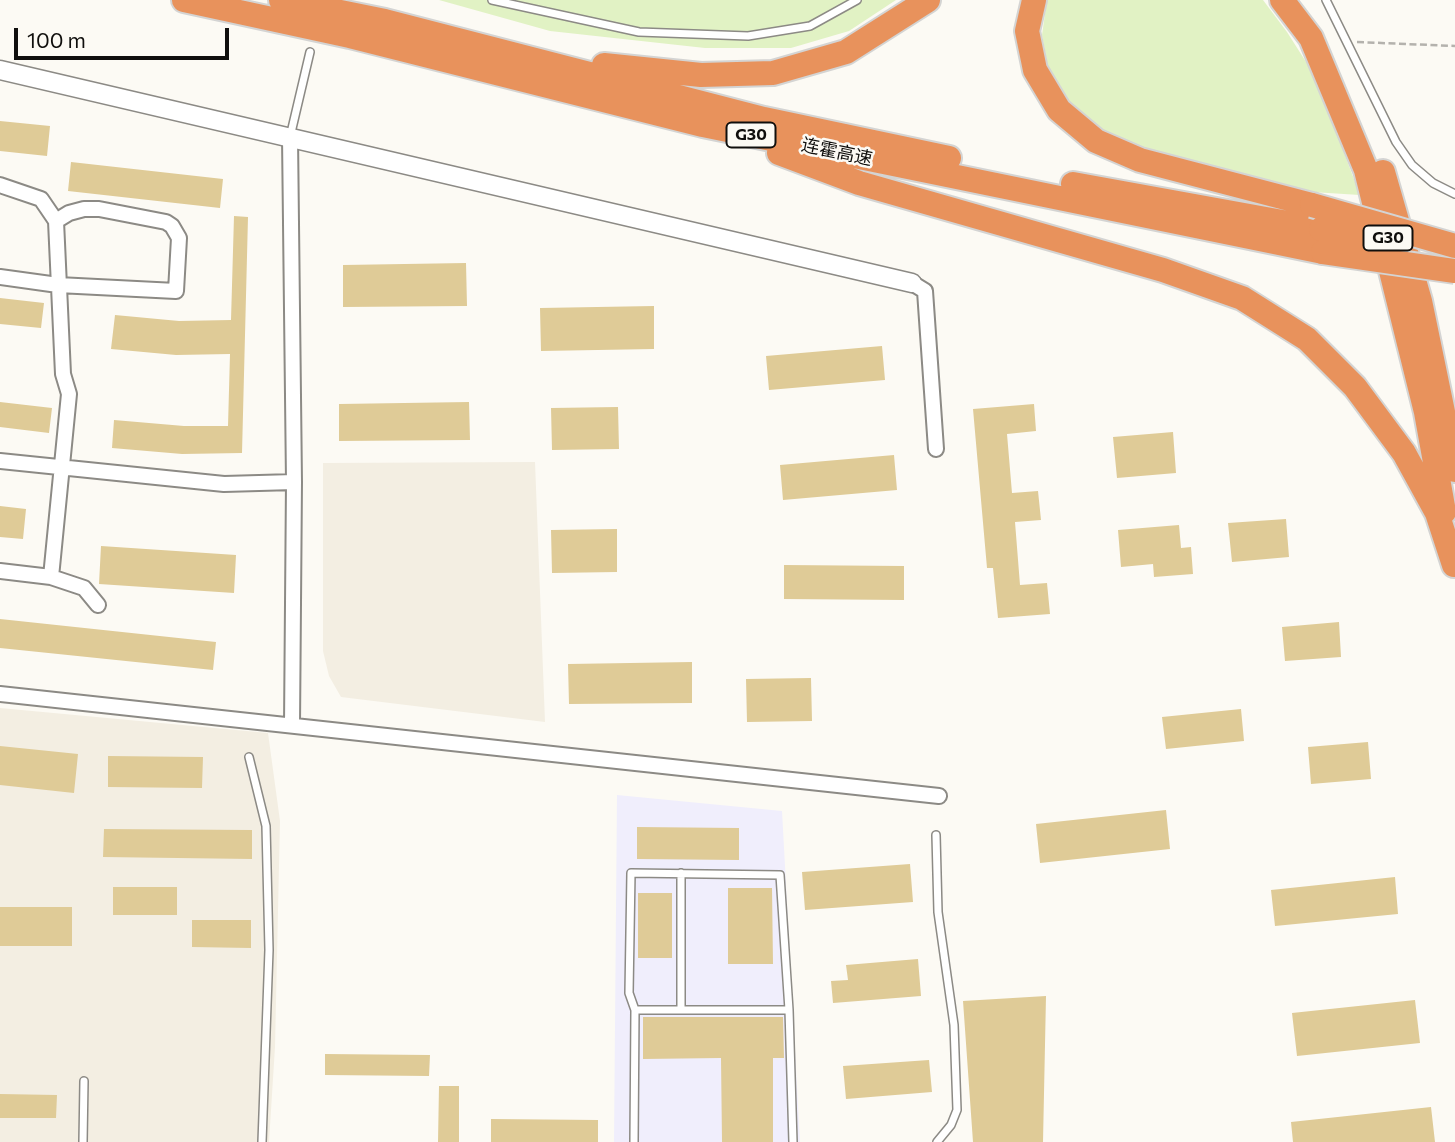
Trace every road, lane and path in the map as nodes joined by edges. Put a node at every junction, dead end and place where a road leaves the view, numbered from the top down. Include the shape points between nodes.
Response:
1 (184, 0) edge
2 (281, 0) edge
3 (492, 0) edge
4 (857, 0) edge
5 (928, 0) edge
6 (1034, 0) edge
7 (1282, 0) edge
8 (1301, 0) edge
9 (1326, 0) edge
10 (1347, 41) junction
11 (1455, 46) edge
12 (310, 52) dead end
13 (520, 56) junction
14 (0, 70) edge
15 (703, 125) junction
16 (290, 137) junction
17 (0, 185) edge
18 (1455, 194) edge
19 (56, 221) junction
20 (1322, 240) junction
21 (1455, 247) edge
22 (1455, 271) edge
23 (0, 277) edge
24 (912, 283) joint
25 (58, 285) junction
26 (936, 449) dead end
27 (0, 461) edge
28 (64, 469) junction
29 (1455, 470) edge
30 (295, 482) junction
31 (0, 571) edge
32 (1454, 571) edge
33 (51, 577) junction
34 (98, 605) dead end
35 (0, 694) edge
36 (292, 725) junction
37 (249, 757) dead end
38 (939, 796) dead end
39 (936, 835) dead end
40 (681, 873) junction
41 (635, 1010) junction
42 (681, 1010) junction
43 (789, 1010) junction
44 (84, 1081) dead end
45 (82, 1142) edge
46 (262, 1142) edge
47 (634, 1142) edge
48 (793, 1142) edge
49 (937, 1142) edge

1 - 15 highway, 连霍高速 / G30 via 350,36
2 - 13 highway, 连霍高速 / G30
3 - 4 lane via 639,32 748,36 810,26
5 - 13 highway via 846,52 773,73 701,75
6 - 21 highway, bridge via 1027,31 1035,70 1059,110 1096,141 1140,160
7 - 32 highway via 1311,38 1366,170 1426,412
8 - 29 highway via 1345,73 1379,161 1420,301
9 - 10 lane
10 - 11 path
10 - 18 lane via 1412,165
12 - 16 lane
13 - 20 highway, 连霍高速 / G30 via 777,121
14 - 16 street
15 - 20 highway, 连霍高速 / G30
15 - 32 highway via 859,183 1163,270 1241,298 1307,339 1355,387 1404,453 1437,513
16 - 24 street
16 - 30 street
17 - 19 street via 41,199
19 - 25 street
19 - 25 street via 69,213 99,209 166,222 177,231 180,245 176,291
20 - 21 highway, 连霍高速 / G30, bridge
20 - 22 highway, 连霍高速 / G30, bridge
23 - 25 street
24 - 26 street via 925,292
25 - 28 street via 63,373 69,394
27 - 28 street
28 - 30 street via 224,484
28 - 33 street
30 - 36 street
31 - 33 street
33 - 34 street via 84,588
35 - 36 street
36 - 38 street
37 - 46 lane via 266,825 269,950
39 - 49 lane via 938,912 954,1025 957,1110
40 - 41 lane via 631,873 629,993
40 - 42 lane
40 - 43 lane via 780,875
41 - 42 lane
41 - 47 lane
42 - 43 lane
43 - 48 lane
44 - 45 lane

